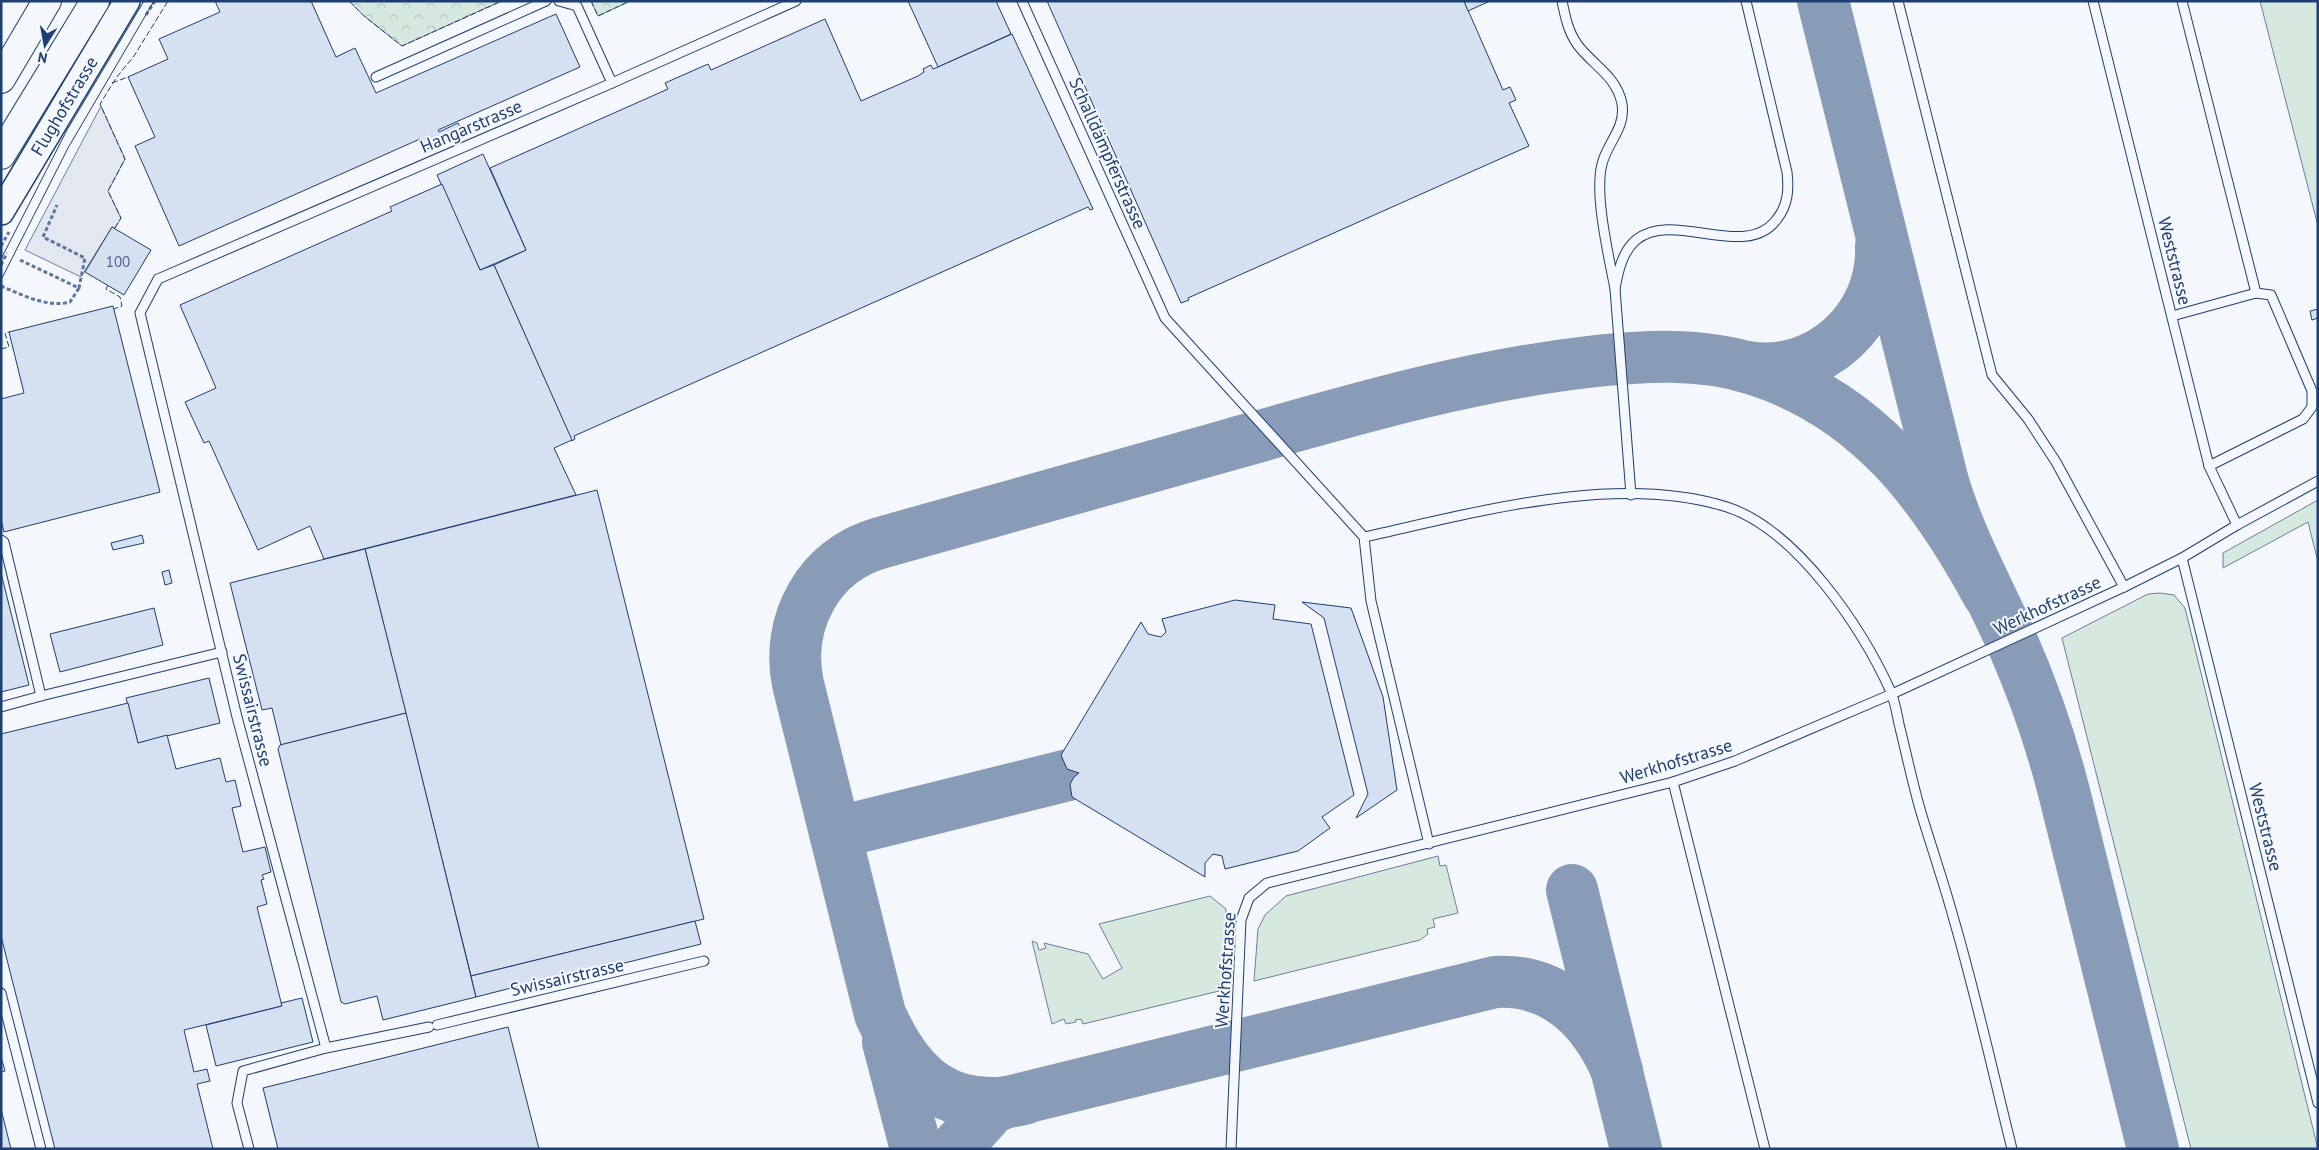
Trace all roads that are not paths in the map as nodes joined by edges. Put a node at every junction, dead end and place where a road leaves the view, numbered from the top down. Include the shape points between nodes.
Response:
1 (47, 1) edge
2 (95, 1) edge
3 (127, 1) edge
4 (546, 1) edge
5 (559, 1) edge
6 (796, 1) edge
7 (1022, 1) edge
8 (1562, 1) edge
9 (1746, 1) edge
10 (1898, 1) edge
11 (2093, 1) edge
12 (2182, 1) edge
13 (376, 77) dead end
14 (1, 79) edge
15 (612, 83) junction
16 (1, 155) edge
17 (1, 212) edge
18 (158, 279) joint
19 (1615, 289) junction
20 (2256, 293) junction
21 (2172, 316) junction
22 (2209, 466) junction
23 (2318, 482) edge
24 (1631, 495) junction
25 (2237, 525) junction
26 (1364, 537) junction
27 (1, 540) edge
28 (2182, 558) junction
29 (2124, 587) junction
30 (222, 652) junction
31 (1892, 694) junction
32 (40, 696) junction
33 (1, 707) edge
34 (1672, 782) junction
35 (1430, 844) junction
36 (704, 961) dead end
37 (1, 993) edge
38 (326, 1048) junction
39 (2318, 1103) edge
40 (40, 1149) edge
41 (249, 1149) edge
42 (1231, 1149) edge
43 (1765, 1149) edge
44 (2012, 1149) edge

1 - 14 highway
2 - 16 highway
3 - 17 main road, Flughofstrasse
4 - 13 lane
5 - 15 lane via 577,6
6 - 15 lane, Hangarstrasse
7 - 26 lane, Schalldämpferstrasse via 1165,318
8 - 19 lane via 1573,38 1612,81 1621,102 1621,122 1602,163 1601,174 1604,233
9 - 19 lane via 1787,172 1786,204 1768,229 1747,236 1681,231 1644,235 1636,240 1624,257
10 - 29 lane via 1992,375 2028,419 2056,462
11 - 21 lane, Weststrasse
12 - 20 lane
15 - 18 lane, Hangarstrasse
18 - 30 lane, Swissairstrasse via 140,313
19 - 24 lane
20 - 21 lane
20 - 22 lane via 2270,295 2312,391 2312,407 2303,419
21 - 22 lane, Weststrasse
22 - 25 lane, Weststrasse
23 - 25 lane, Werkhofstrasse
24 - 26 lane via 1601,495 1514,505
24 - 31 lane via 1706,502 1749,516 1766,526 1801,557 1827,590 1858,632
25 - 28 lane, Werkhofstrasse
26 - 35 lane via 1371,601
27 - 32 lane
28 - 29 lane, Werkhofstrasse
28 - 39 lane, Weststrasse
29 - 31 lane, Werkhofstrasse
30 - 32 lane
30 - 38 lane, Swissairstrasse
31 - 34 lane, Werkhofstrasse via 1735,761
31 - 44 lane via 1919,806 1955,922
32 - 33 lane
34 - 35 lane, Werkhofstrasse
34 - 43 lane
35 - 42 lane, Werkhofstrasse via 1277,880 1249,898 1241,920
36 - 38 lane, Swissairstrasse via 433,1026
37 - 40 lane
38 - 41 lane via 243,1071 237,1102

